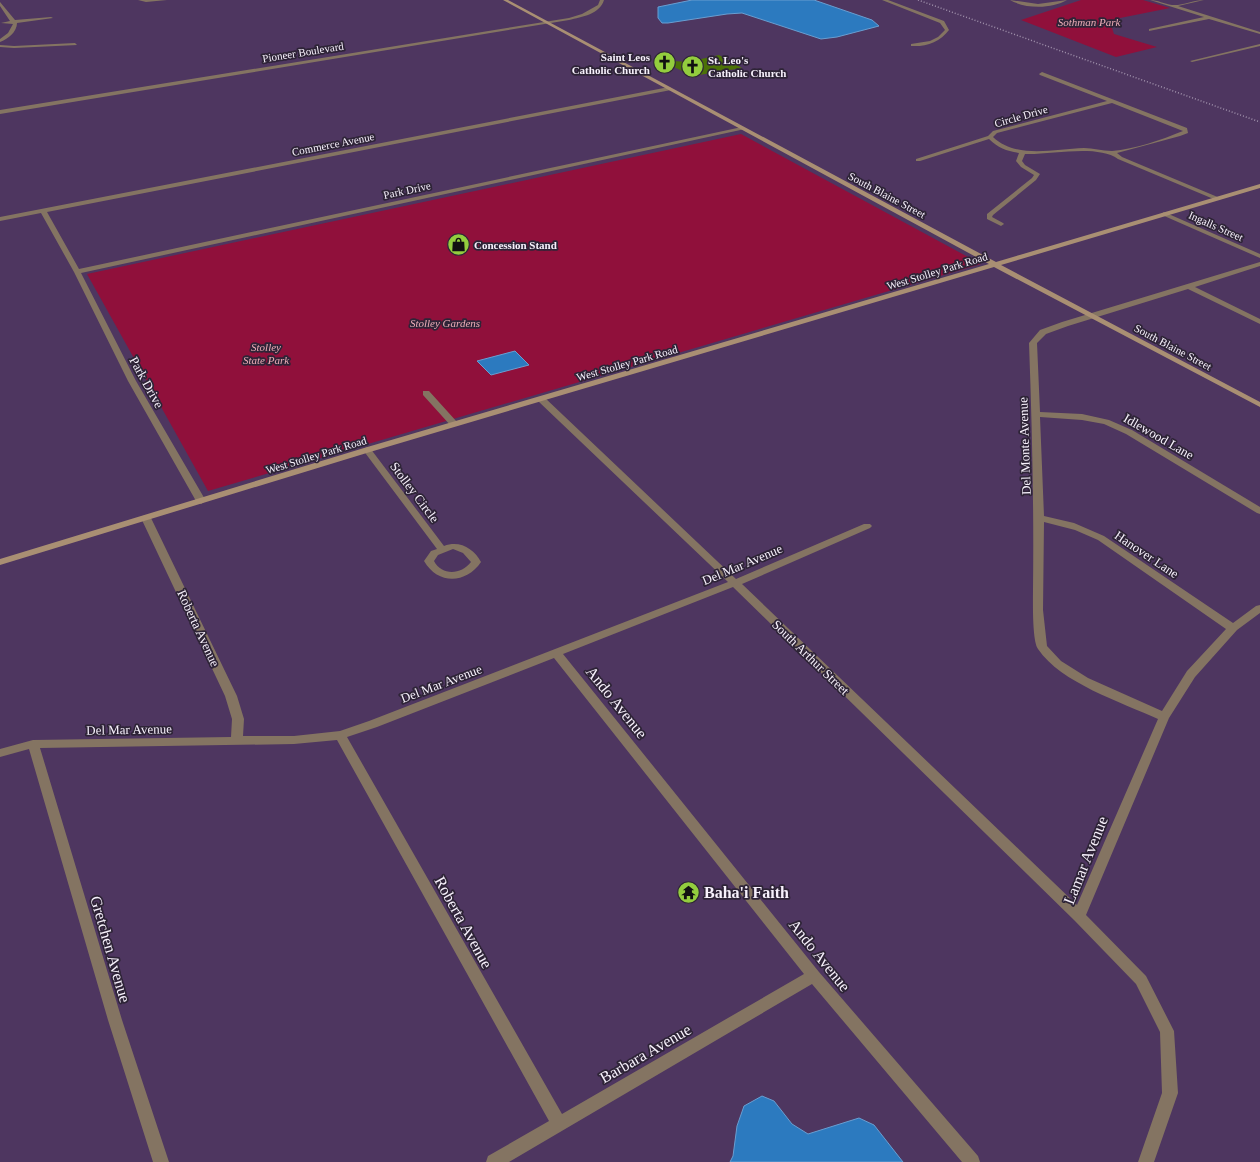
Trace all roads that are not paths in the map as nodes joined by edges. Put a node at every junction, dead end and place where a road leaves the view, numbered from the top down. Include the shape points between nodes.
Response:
1 (140, 0) edge
2 (165, 0) edge
3 (505, 0) edge
4 (602, 0) edge
5 (884, 0) edge
6 (1012, 0) edge
7 (1065, 0) edge
8 (1152, 0) edge
9 (1202, 0) edge
10 (0, 3) edge
11 (1172, 6) junction
12 (1209, 17) junction
13 (51, 18) dead end
14 (0, 19) edge
15 (14, 22) junction
16 (547, 23) junction
17 (1254, 26) dead end
18 (1244, 28) junction
19 (1151, 30) dead end
20 (1260, 33) edge
21 (0, 41) edge
22 (75, 44) dead end
23 (913, 45) dead end
24 (1260, 45) edge
25 (0, 46) edge
26 (1192, 61) dead end
27 (1042, 74) dead end
28 (669, 89) junction
29 (1113, 101) junction
30 (0, 112) edge
31 (742, 129) junction
32 (990, 137) junction
33 (1023, 151) junction
34 (1113, 153) junction
35 (918, 160) dead end
36 (1260, 186) edge
37 (1218, 199) junction
38 (43, 211) junction
39 (1164, 214) junction
40 (0, 219) edge
41 (1001, 224) dead end
42 (1260, 256) edge
43 (997, 264) junction
44 (1260, 264) edge
45 (77, 272) junction
46 (1188, 286) junction
47 (1094, 316) junction
48 (1260, 322) edge
49 (426, 393) dead end
50 (541, 399) junction
51 (1260, 405) edge
52 (1036, 414) junction
53 (454, 424) junction
54 (367, 450) junction
55 (201, 501) junction
56 (1260, 511) edge
57 (146, 518) junction
58 (1039, 518) junction
59 (867, 526) dead end
60 (442, 549) dead end
61 (0, 562) edge
62 (735, 583) junction
63 (1260, 608) edge
64 (1233, 628) junction
65 (556, 653) junction
66 (1164, 717) junction
67 (340, 735) junction
68 (237, 741) junction
69 (33, 744) junction
70 (0, 753) edge
71 (1080, 916) junction
72 (814, 976) junction
73 (559, 1124) junction
74 (1150, 1161) edge
75 (161, 1162) edge
76 (494, 1162) edge
77 (972, 1162) edge

1 - 2 street
3 - 16 street, South Blaine Street
4 - 16 street, Pioneer Boulevard via 600,6 584,14
5 - 23 street via 942,22 947,28 941,38 930,43
6 - 7 street via 1034,6
8 - 11 street
9 - 11 street
10 - 15 street
11 - 12 street
12 - 18 street
12 - 19 street
13 - 15 street
14 - 15 street via 4,26
15 - 21 street via 13,30
16 - 28 street, South Blaine Street
16 - 30 street, Pioneer Boulevard
17 - 18 street
18 - 20 street
22 - 25 street
24 - 26 street
27 - 29 street, Circle Drive
28 - 31 street, South Blaine Street
28 - 38 street, Commerce Avenue
29 - 32 street, Circle Drive via 995,132
29 - 34 street, Circle Drive via 1185,129 1186,132
31 - 43 street, South Blaine Street
31 - 45 street, Park Drive
32 - 33 street, Circle Drive via 1001,147
32 - 35 street
33 - 34 street, Circle Drive via 1090,150
33 - 41 street via 1019,161 1037,174 990,214 990,218
34 - 37 street, Circle Drive
36 - 37 street, West Stolley Park Road
37 - 39 street, West Stolley Park Road
38 - 40 street, Commerce Avenue
38 - 45 street, Park Drive
39 - 42 street, Ingalls Street
39 - 43 street, West Stolley Park Road
43 - 47 street, South Blaine Street
43 - 50 street, West Stolley Park Road
44 - 46 street, Del Monte Avenue
45 - 55 street, Park Drive via 132,381
46 - 47 street, Del Monte Avenue
46 - 48 street
47 - 51 street, South Blaine Street
47 - 52 street, Del Monte Avenue via 1043,332 1033,343
49 - 53 street
50 - 53 street, West Stolley Park Road
50 - 62 street, South Arthur Street
52 - 56 street, Idlewood Lane via 1082,417 1106,422 1129,432
52 - 58 street, Del Monte Avenue
53 - 54 street, West Stolley Park Road
54 - 55 street, West Stolley Park Road
54 - 60 street, Stolley Circle
55 - 57 street, West Stolley Park Road
57 - 61 street, West Stolley Park Road
57 - 68 street, Roberta Avenue via 231,696 238,719
58 - 64 street, Hanover Lane via 1067,523 1089,531
58 - 66 street, Del Monte Avenue via 1038,610 1042,647 1057,664 1084,681
59 - 62 street, Del Mar Avenue
62 - 65 street, Del Mar Avenue
62 - 71 street, South Arthur Street
63 - 64 street, Lamar Avenue
64 - 66 street, Lamar Avenue via 1191,674
65 - 67 street, Del Mar Avenue
65 - 72 street, Ando Avenue
66 - 71 street, Lamar Avenue
67 - 68 street, Del Mar Avenue via 294,740
67 - 73 street, Roberta Avenue
68 - 69 street, Del Mar Avenue
69 - 70 street, Del Mar Avenue
69 - 75 street, Gretchen Avenue via 114,1020
71 - 74 street, Lamar Avenue via 1141,980 1167,1031 1170,1093
72 - 73 street, Barbara Avenue
72 - 77 street, Ando Avenue
73 - 76 street, Barbara Avenue

